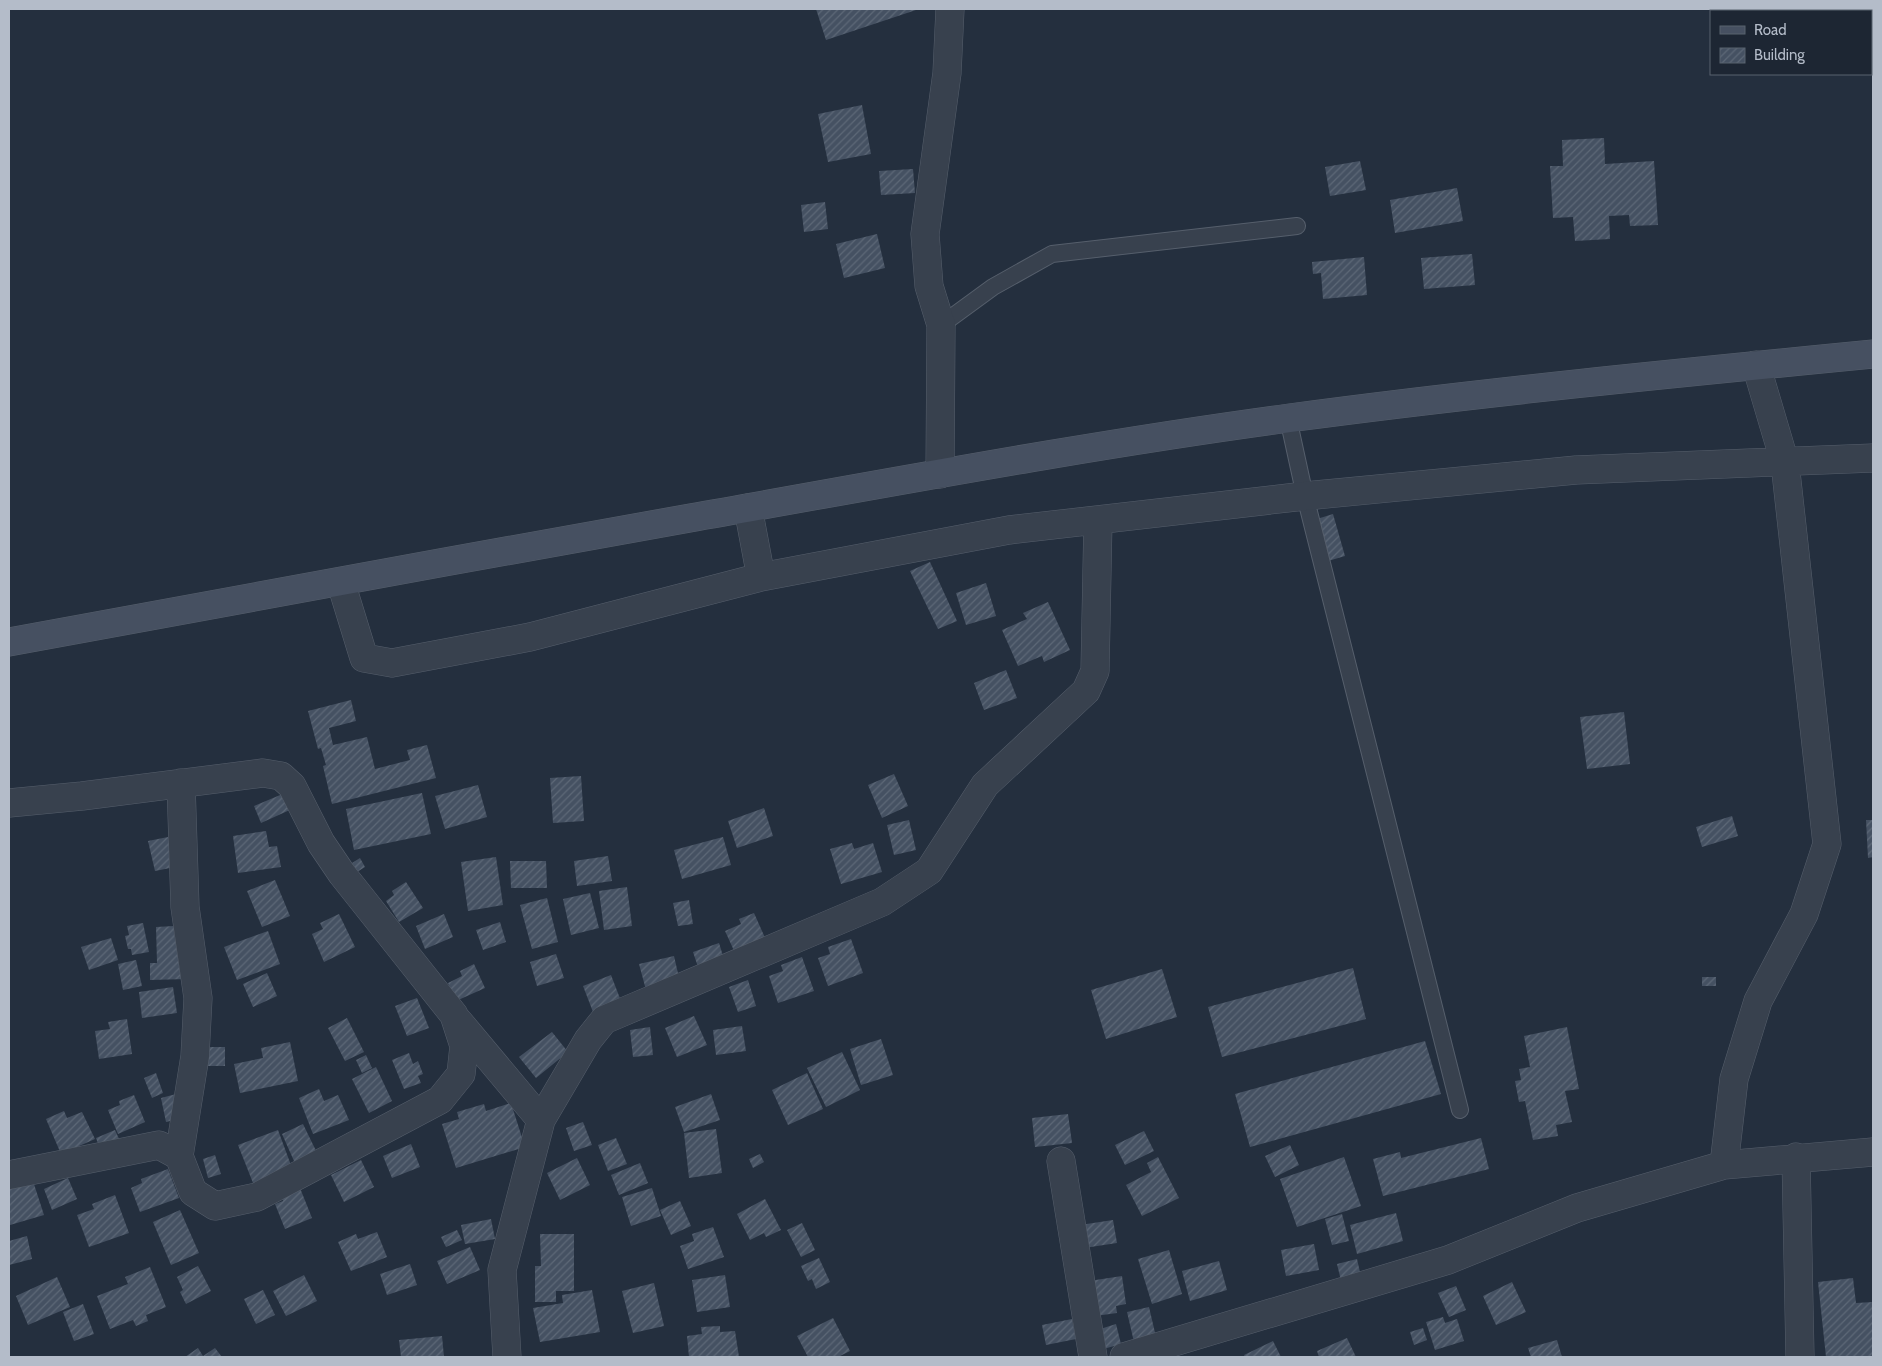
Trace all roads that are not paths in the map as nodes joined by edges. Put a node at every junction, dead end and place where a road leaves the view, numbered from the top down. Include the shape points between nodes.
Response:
1 (950, 9) edge
2 (1296, 226) dead end
3 (941, 324) junction
4 (1873, 354) edge
5 (1756, 366) junction
6 (1288, 418) junction
7 (1873, 458) edge
8 (1785, 463) junction
9 (940, 474) junction
10 (1305, 496) junction
11 (748, 508) junction
12 (1098, 520) junction
13 (761, 577) junction
14 (341, 583) junction
15 (9, 642) edge
16 (181, 783) junction
17 (9, 803) edge
18 (454, 1015) junction
19 (1460, 1110) dead end
20 (541, 1120) junction
21 (1873, 1152) edge
22 (179, 1156) junction
23 (1796, 1157) junction
24 (1062, 1161) dead end
25 (1724, 1165) junction
26 (9, 1175) edge
27 (507, 1357) edge
28 (1093, 1357) edge
29 (1124, 1357) edge
30 (1800, 1357) edge

1 - 3 street via 947,72 925,234 929,286
2 - 3 lane via 1052,254 993,287
3 - 9 street
4 - 5 main road
5 - 6 main road via 1598,381
5 - 8 street
6 - 9 main road
6 - 10 lane
7 - 8 street
8 - 10 street via 1576,470
8 - 25 street via 1827,844 1804,914 1758,1001 1734,1079
9 - 11 main road
10 - 12 street
10 - 19 lane
11 - 13 street
11 - 14 main road
12 - 13 street via 1009,530
12 - 20 street via 1095,671 1086,691 985,785 929,871 882,902 604,1020 588,1040
13 - 14 street via 530,637 392,663 364,658
14 - 15 main road
16 - 17 street
16 - 18 street via 263,773 281,776 292,786 342,874
16 - 22 street via 186,907 198,998 195,1056
18 - 20 street
18 - 22 street via 464,1046 461,1074 440,1100 257,1197 215,1206 193,1192
20 - 27 street via 502,1270
21 - 23 street
22 - 26 street via 159,1145
23 - 25 street
23 - 30 street
24 - 28 street
25 - 29 street via 1577,1208 1448,1260

